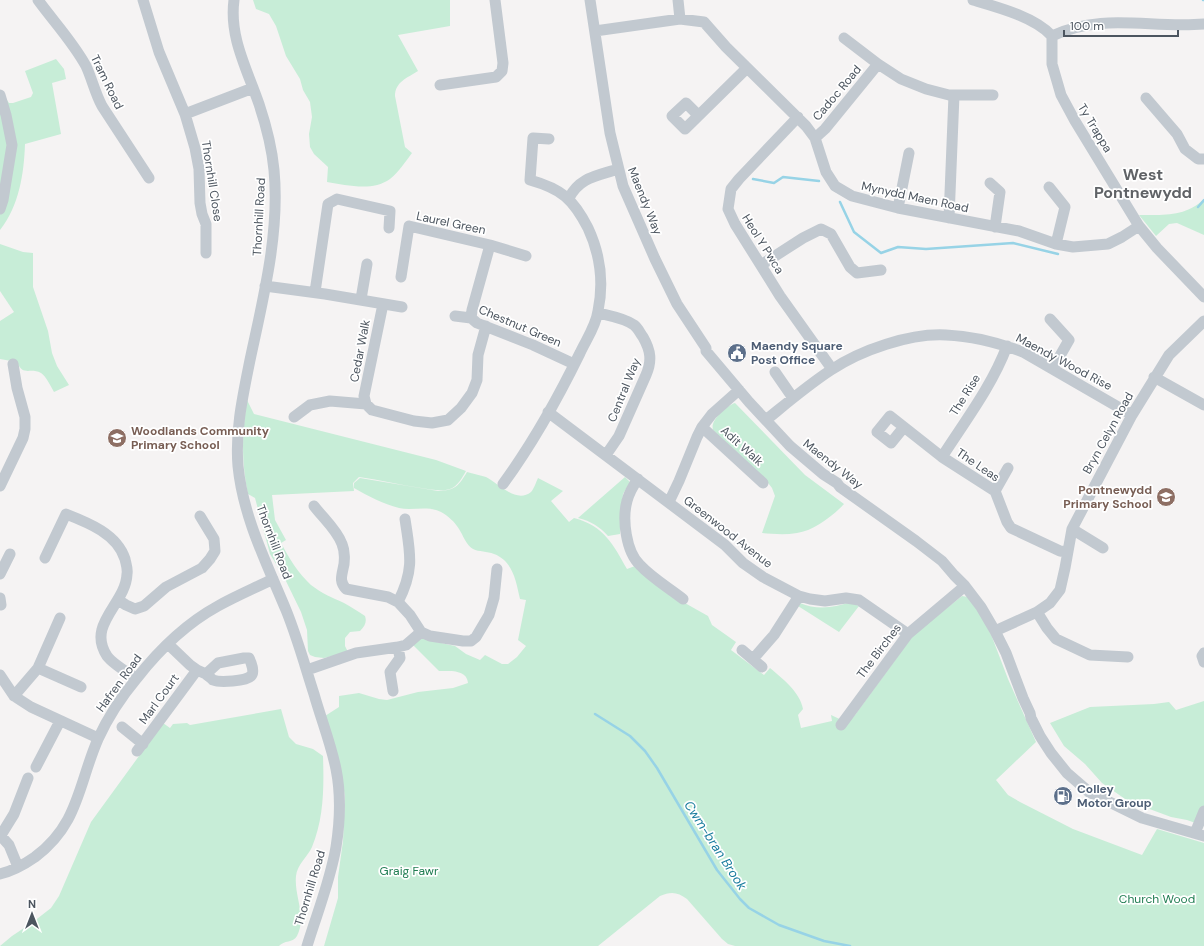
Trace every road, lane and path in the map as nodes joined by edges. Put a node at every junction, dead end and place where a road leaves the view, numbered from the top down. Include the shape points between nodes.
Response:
1 (38, 0) edge
2 (144, 0) edge
3 (234, 0) edge
4 (495, 0) edge
5 (590, 0) edge
6 (678, 0) edge
7 (973, 0) edge
8 (680, 18) junction
9 (1204, 24) edge
10 (595, 31) junction
11 (1052, 36) junction
12 (844, 38) dead end
13 (878, 64) junction
14 (747, 68) junction
15 (440, 85) dead end
16 (253, 88) junction
17 (0, 95) edge
18 (954, 95) junction
19 (993, 95) dead end
20 (1146, 98) dead end
21 (185, 114) junction
22 (698, 115) dead end
23 (798, 117) junction
24 (815, 138) junction
25 (549, 139) dead end
26 (909, 152) dead end
27 (1204, 159) edge
28 (618, 169) junction
29 (149, 178) dead end
30 (990, 183) dead end
31 (1049, 187) dead end
32 (569, 198) junction
33 (898, 208) junction
34 (0, 209) edge
35 (949, 218) junction
36 (1140, 226) junction
37 (995, 227) junction
38 (388, 228) dead end
39 (490, 244) junction
40 (1056, 244) junction
41 (206, 253) dead end
42 (526, 256) dead end
43 (367, 264) dead end
44 (761, 264) junction
45 (881, 270) dead end
46 (401, 277) dead end
47 (265, 286) junction
48 (315, 292) junction
49 (1204, 297) edge
50 (361, 300) junction
51 (383, 304) junction
52 (402, 307) dead end
53 (598, 313) junction
54 (455, 316) dead end
55 (471, 318) junction
56 (1050, 319) dead end
57 (1204, 321) edge
58 (486, 326) junction
59 (1006, 346) junction
60 (13, 364) dead end
61 (574, 364) junction
62 (1053, 368) junction
63 (832, 369) junction
64 (775, 372) dead end
65 (1154, 377) junction
66 (739, 390) junction
67 (794, 398) junction
68 (366, 404) junction
69 (1204, 405) edge
70 (548, 412) junction
71 (1132, 415) junction
72 (294, 417) dead end
73 (766, 420) junction
74 (904, 427) dead end
75 (702, 428) junction
76 (606, 455) junction
77 (942, 457) junction
78 (1008, 468) dead end
79 (638, 479) junction
80 (763, 483) dead end
81 (503, 484) dead end
82 (0, 486) edge
83 (995, 491) junction
84 (669, 502) junction
85 (314, 506) dead end
86 (200, 516) dead end
87 (405, 518) dead end
88 (1072, 529) junction
89 (1103, 548) dead end
90 (1067, 552) junction
91 (10, 554) dead end
92 (45, 558) dead end
93 (497, 569) dead end
94 (0, 571) edge
95 (273, 579) junction
96 (965, 586) junction
97 (799, 596) junction
98 (683, 599) dead end
99 (118, 600) junction
100 (398, 602) junction
101 (1037, 612) junction
102 (60, 618) dead end
103 (995, 631) junction
104 (421, 632) junction
105 (908, 634) junction
106 (168, 644) junction
107 (398, 647) junction
108 (742, 650) dead end
109 (1204, 653) edge
110 (1128, 657) dead end
111 (753, 659) junction
112 (1204, 662) edge
113 (762, 667) dead end
114 (38, 668) junction
115 (307, 670) junction
116 (0, 675) edge
117 (136, 678) junction
118 (81, 687) dead end
119 (393, 691) dead end
120 (14, 696) junction
121 (60, 721) junction
122 (841, 725) dead end
123 (122, 727) dead end
124 (98, 738) junction
125 (36, 767) dead end
126 (28, 778) dead end
127 (1204, 812) edge
128 (1200, 834) edge
129 (0, 835) edge
130 (18, 867) junction
131 (0, 874) edge
132 (306, 946) edge

1 - 29 street, Tram Road via 70,40 85,65 102,106
2 - 21 street, Thornhill Close via 159,52
3 - 16 street, Thornhill Road via 232,14 236,43
4 - 15 street via 502,71 496,77
5 - 10 street, Maendy Way
6 - 8 street
7 - 11 street via 1009,11 1045,28
8 - 10 street, Mynydd Maen Road
8 - 14 street, Mynydd Maen Road via 704,22
9 - 11 street via 1095,23 1064,30
10 - 28 street, Maendy Way
11 - 36 street, Ty Trappa via 1052,64 1062,94 1075,121
12 - 13 street
13 - 18 street via 901,79 926,89
13 - 24 street, Cadoc Road
14 - 22 street
14 - 23 street, Mynydd Maen Road
16 - 21 street
16 - 47 street, Thornhill Road via 273,158 274,174 272,242
17 - 34 street via 12,145 4,200
18 - 19 street
18 - 35 street
20 - 27 street via 1178,134 1185,149 1198,159
21 - 41 street, Thornhill Close via 199,169 200,203 206,224
23 - 24 street, Mynydd Maen Road
23 - 44 street, Heol Y Pwca via 731,189 728,209 740,233
24 - 33 street, Mynydd Maen Road via 826,172 836,186 852,196
25 - 32 street via 533,138 530,180 550,185
26 - 33 street
28 - 32 street via 584,180 574,188
28 - 66 street, Maendy Way via 640,227 677,304 706,351
30 - 37 street via 1000,192
31 - 40 street via 1065,207
32 - 53 street via 592,237 601,265 602,292
33 - 35 street, Mynydd Maen Road
35 - 37 street, Mynydd Maen Road
36 - 40 street, Mynydd Maen Road via 1108,244 1073,247
36 - 49 street, Ty Trappa via 1157,248
37 - 40 street, Mynydd Maen Road via 1019,231
38 - 48 street via 390,211 337,199 328,204
39 - 42 street, Laurel Green
39 - 46 street, Laurel Green via 409,226
39 - 55 street, Laurel Green
43 - 50 street
44 - 45 street via 821,229 831,234 850,267 857,273
44 - 63 street, Heol Y Pwca via 780,296
47 - 48 street
47 - 95 street, Thornhill Road via 239,414 237,441 238,467 248,516
48 - 50 street
50 - 51 street
51 - 52 street
51 - 68 street, Cedar Walk via 364,396
53 - 61 street
53 - 76 street, Central Way via 634,325 648,346 651,357 648,371 619,436
54 - 55 street, Chestnut Green
55 - 58 street, Chestnut Green
56 - 62 street via 1069,340
57 - 65 street, Bryn Celyn Road via 1169,355
58 - 61 street, Chestnut Green
58 - 68 street via 478,355 477,380 472,393 462,408 448,420 432,423 414,421 372,410
59 - 62 street, Maendy Wood Rise
59 - 63 street, Maendy Wood Rise via 977,338 946,335 912,338 883,345
59 - 77 street, The Rise via 984,394
60 - 82 street via 25,417 25,429
61 - 70 street
62 - 71 street, Maendy Wood Rise
63 - 67 street, Maendy Wood Rise
64 - 67 street
65 - 69 street
65 - 71 street, Bryn Celyn Road
66 - 73 street, Maendy Way
66 - 75 street via 712,414
67 - 73 street, Maendy Wood Rise
68 - 72 street via 330,400 310,405
70 - 76 street, Greenwood Avenue
70 - 81 street via 523,457
71 - 88 street, Bryn Celyn Road
73 - 96 street, Maendy Way via 790,446 823,474 916,541 942,562
74 - 77 street, The Leas
75 - 80 street, Adit Walk
75 - 84 street
76 - 79 street, Greenwood Avenue
77 - 83 street, The Leas
78 - 83 street
79 - 84 street, Greenwood Avenue
79 - 98 street via 626,502 626,536 631,552 639,564
83 - 90 street, The Leas via 1011,528
84 - 97 street, Greenwood Avenue via 743,563
85 - 100 street via 342,545 344,568 340,577 346,589 388,597
86 - 99 street via 214,539 215,551 202,568 166,586 144,606 135,609
87 - 100 street via 411,560
88 - 89 street
88 - 90 street, Bryn Celyn Road
90 - 101 street, Bryn Celyn Road via 1060,590 1050,603
91 - 94 street
92 - 99 street via 66,514 106,534 118,545 123,554 128,575
93 - 104 street via 492,606 476,637 471,641 463,641 430,636
95 - 106 street, Hafren Road via 217,606
95 - 115 street, Thornhill Road
96 - 103 street, Maendy Way
96 - 105 street, The Birches
97 - 105 street, Greenwood Avenue via 825,600 860,600
97 - 111 street via 774,635
99 - 117 street via 101,633 103,646 108,657
100 - 104 street
101 - 103 street, Bryn Celyn Road
101 - 110 street via 1056,639 1090,655
102 - 114 street
103 - 128 street, Maendy Way via 1032,721 1050,753 1067,773 1089,792 1142,818
104 - 107 street via 406,645
105 - 122 street, The Birches
106 - 117 street, Hafren Road
106 - 123 street, Marl Court via 201,672 140,747
107 - 115 street via 356,653
107 - 119 street via 400,658 390,672
108 - 111 street
109 - 112 street
111 - 113 street
114 - 118 street
114 - 120 street
115 - 132 street, Thornhill Road via 336,769 339,814 331,871
116 - 120 street
117 - 124 street, Hafren Road
120 - 121 street
121 - 124 street
121 - 125 street
124 - 130 street, Hafren Road via 77,800 64,828 43,851
126 - 129 street via 14,814
127 - 128 street
129 - 130 street via 9,845
130 - 131 street, Hafren Road

